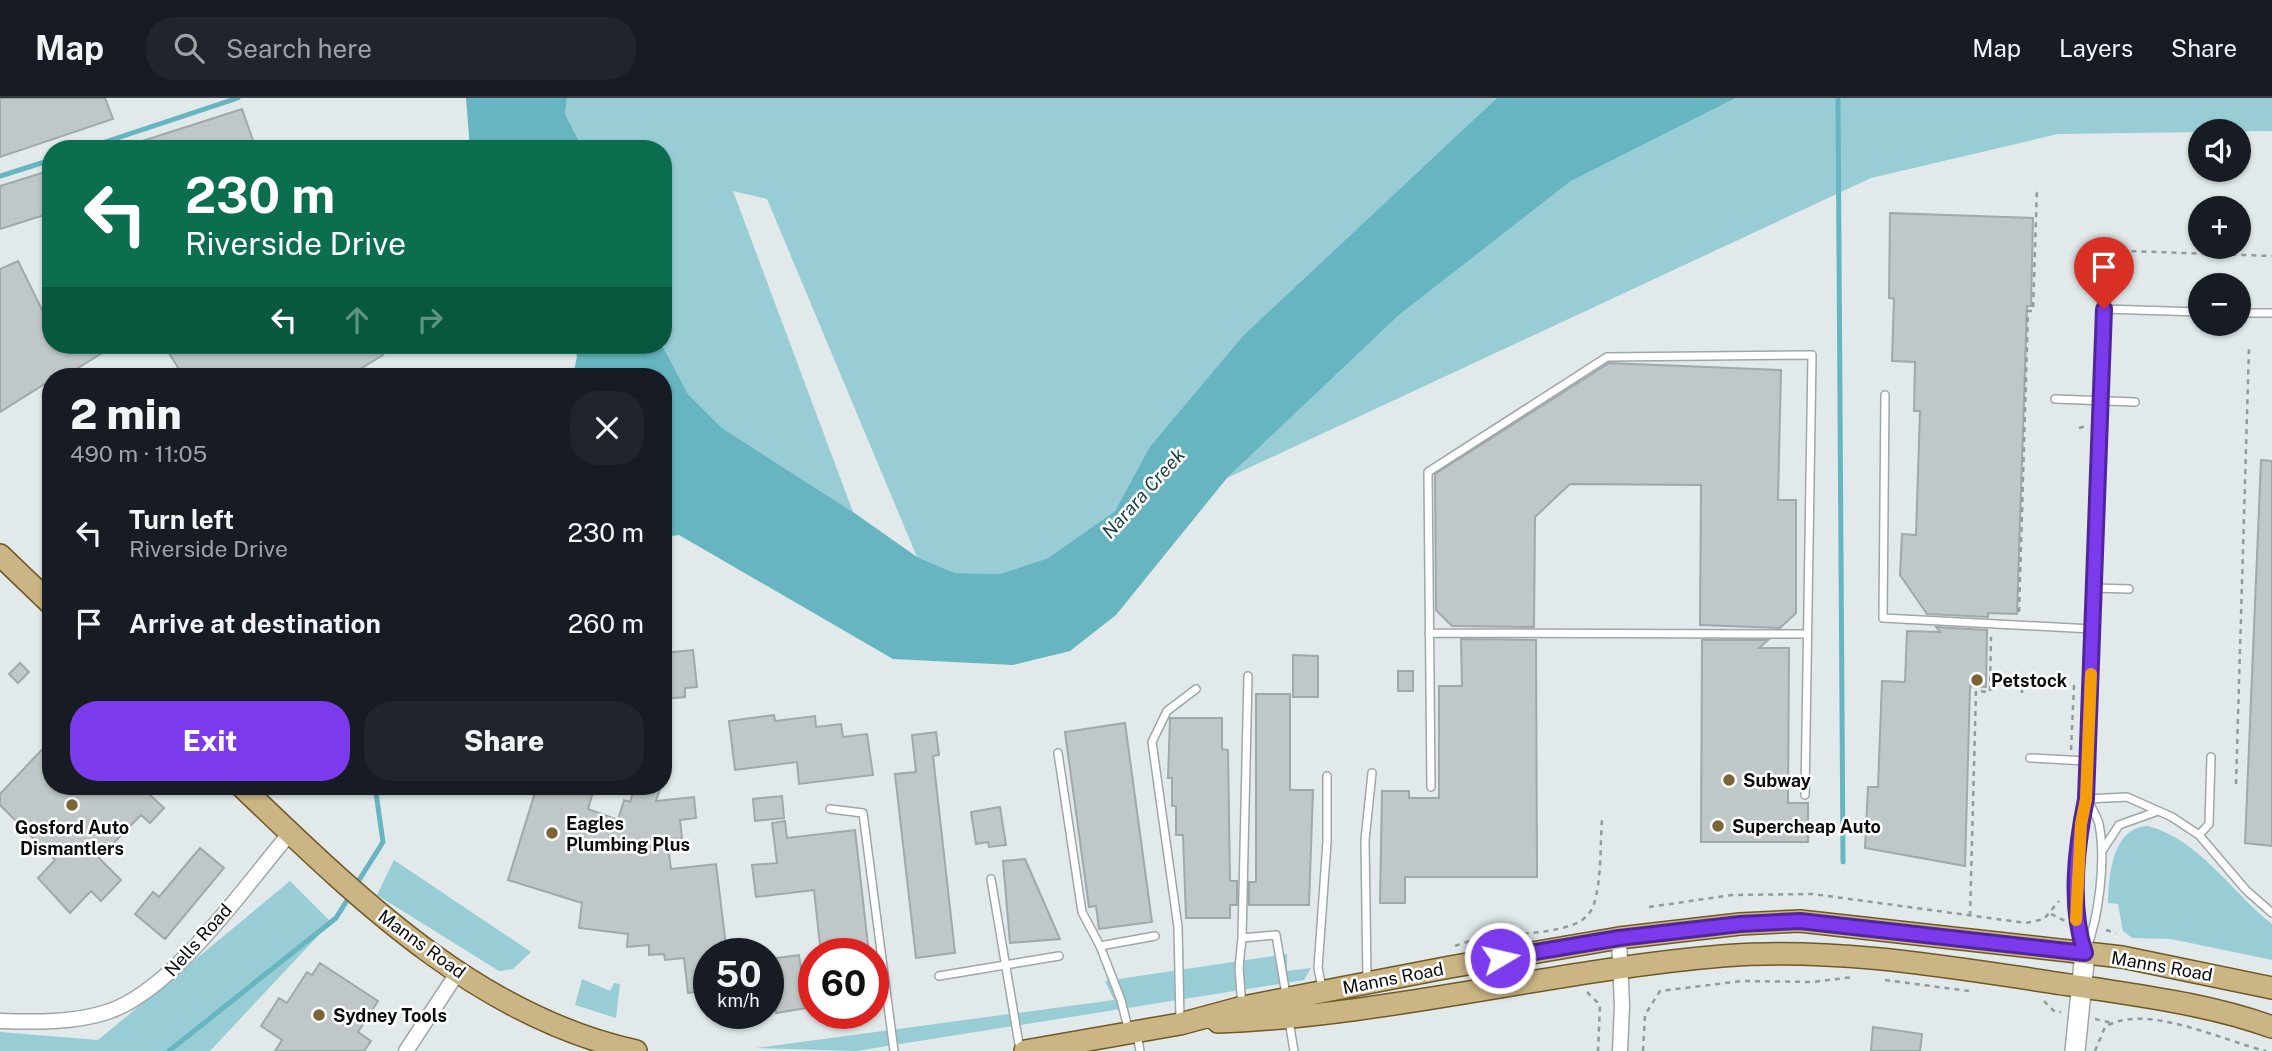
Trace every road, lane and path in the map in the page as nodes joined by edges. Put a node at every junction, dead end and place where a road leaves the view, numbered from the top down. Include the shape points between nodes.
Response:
1 (2037, 187) dead end
2 (2085, 247) dead end
3 (2095, 247) dead end
4 (2112, 247) dead end
5 (2272, 256) edge
6 (2188, 312) edge
7 (2251, 313) edge
8 (2272, 313) edge
9 (2249, 348) dead end
10 (1885, 395) dead end
11 (2055, 399) dead end
12 (2100, 401) junction
13 (2135, 402) dead end
14 (2079, 428) dead end
15 (2087, 428) dead end
16 (0, 555) edge
17 (2094, 588) junction
18 (2129, 589) dead end
19 (42, 595) edge
20 (2019, 619) dead end
21 (2092, 629) junction
22 (1429, 633) junction
23 (1807, 634) junction
24 (1991, 636) dead end
25 (1248, 676) dead end
26 (2079, 686) dead end
27 (1196, 690) dead end
28 (1058, 753) dead end
29 (2211, 757) dead end
30 (2030, 758) dead end
31 (2071, 760) junction
32 (2087, 761) junction
33 (1372, 773) dead end
34 (1327, 776) dead end
35 (2236, 784) dead end
36 (1431, 787) dead end
37 (250, 795) edge
38 (1805, 795) dead end
39 (2086, 799) junction
40 (830, 809) dead end
41 (2158, 811) junction
42 (1602, 818) dead end
43 (290, 833) junction
44 (2199, 835) junction
45 (2101, 853) junction
46 (991, 879) dead end
47 (2059, 901) dead end
48 (1650, 907) dead end
49 (2272, 913) edge
50 (2051, 914) junction
51 (1970, 916) junction
52 (2054, 918) dead end
53 (2044, 919) junction
54 (2044, 924) dead end
55 (2110, 931) dead end
56 (2116, 933) dead end
57 (1155, 936) dead end
58 (1242, 938) junction
59 (1619, 938) junction
60 (1100, 946) junction
61 (1450, 948) dead end
62 (2085, 953) junction
63 (1059, 956) dead end
64 (1005, 964) junction
65 (1620, 968) junction
66 (458, 972) junction
67 (939, 976) dead end
68 (1857, 977) dead end
69 (1884, 980) dead end
70 (1367, 983) junction
71 (2082, 987) junction
72 (2272, 988) edge
73 (1323, 992) junction
74 (1587, 992) dead end
75 (1980, 992) dead end
76 (2035, 999) dead end
77 (1242, 1007) junction
78 (1287, 1008) junction
79 (2060, 1012) dead end
80 (2118, 1015) dead end
81 (0, 1021) edge
82 (2117, 1021) junction
83 (2105, 1022) dead end
84 (2112, 1023) junction
85 (1181, 1024) junction
86 (2272, 1027) edge
87 (1135, 1038) edge
88 (406, 1051) edge
89 (636, 1051) edge
90 (894, 1051) edge
91 (1022, 1051) edge
92 (1294, 1051) edge
93 (1598, 1051) edge
94 (1620, 1051) edge
95 (1643, 1051) edge
96 (2076, 1051) edge
97 (2095, 1051) edge
98 (2266, 1051) edge

1 - 20 path via 2034,311 2028,311
2 - 3 path
4 - 5 path
6 - 12 lane via 2104,309
7 - 8 lane
9 - 35 path
10 - 21 lane via 1883,618
11 - 12 lane
12 - 13 lane
12 - 17 lane
14 - 15 path via 2085,429 2085,424
16 - 19 main road
17 - 18 lane
17 - 21 lane
21 - 32 lane
22 - 23 lane
22 - 23 lane via 1428,472 1607,357 1812,355
22 - 36 lane
23 - 38 lane
24 - 51 path via 1990,692 1976,691
25 - 58 lane
26 - 31 path via 2074,686
27 - 85 lane via 1167,711 1152,742 1178,926
28 - 60 lane via 1082,912
29 - 44 lane via 2209,824
30 - 31 lane
31 - 32 lane
32 - 39 lane
33 - 70 lane via 1365,840
34 - 73 lane via 1318,968
37 - 43 main road, Manns Road
39 - 41 lane via 2127,797
39 - 45 lane via 2099,822
39 - 62 lane via 2075,924
40 - 90 lane via 863,813
41 - 44 lane
41 - 45 lane via 2119,825
42 - 61 path via 1598,882 1587,917 1572,925 1471,939
43 - 66 main road, Manns Road via 353,893
43 - 81 street, Nells Road via 157,984 108,1012 39,1023
44 - 49 lane
45 - 62 lane via 2095,928
46 - 64 lane
47 - 50 path
48 - 51 path via 1732,895 1813,894
50 - 52 path
50 - 53 path
51 - 53 path via 2026,923
53 - 54 path
55 - 56 path
57 - 60 lane
58 - 77 lane
58 - 78 lane via 1276,935
59 - 62 main road, Manns Road via 1800,921
59 - 65 street
59 - 70 main road, Manns Road
60 - 87 lane
62 - 71 street
62 - 72 main road, Manns Road
63 - 64 lane
64 - 67 lane
64 - 91 lane
65 - 71 main road, Manns Road via 1723,956 1800,955 1990,971
65 - 78 main road, Manns Road
65 - 94 street
66 - 88 street
66 - 89 main road, Manns Road via 545,1019
68 - 95 path via 1742,981 1660,991 1645,1015
69 - 75 path
70 - 73 main road, Manns Road
71 - 86 main road, Manns Road via 2234,1013
71 - 96 street
73 - 78 main road, Manns Road
74 - 93 path via 1600,1005
76 - 79 path
77 - 78 main road, Manns Road
77 - 85 main road, Manns Road
78 - 85 main road, Manns Road
78 - 92 lane
80 - 82 path
82 - 84 path
82 - 98 path via 2134,1018 2183,1027
83 - 84 path
84 - 97 path via 2100,1034
85 - 87 main road, Manns Road
87 - 91 main road, Manns Road

